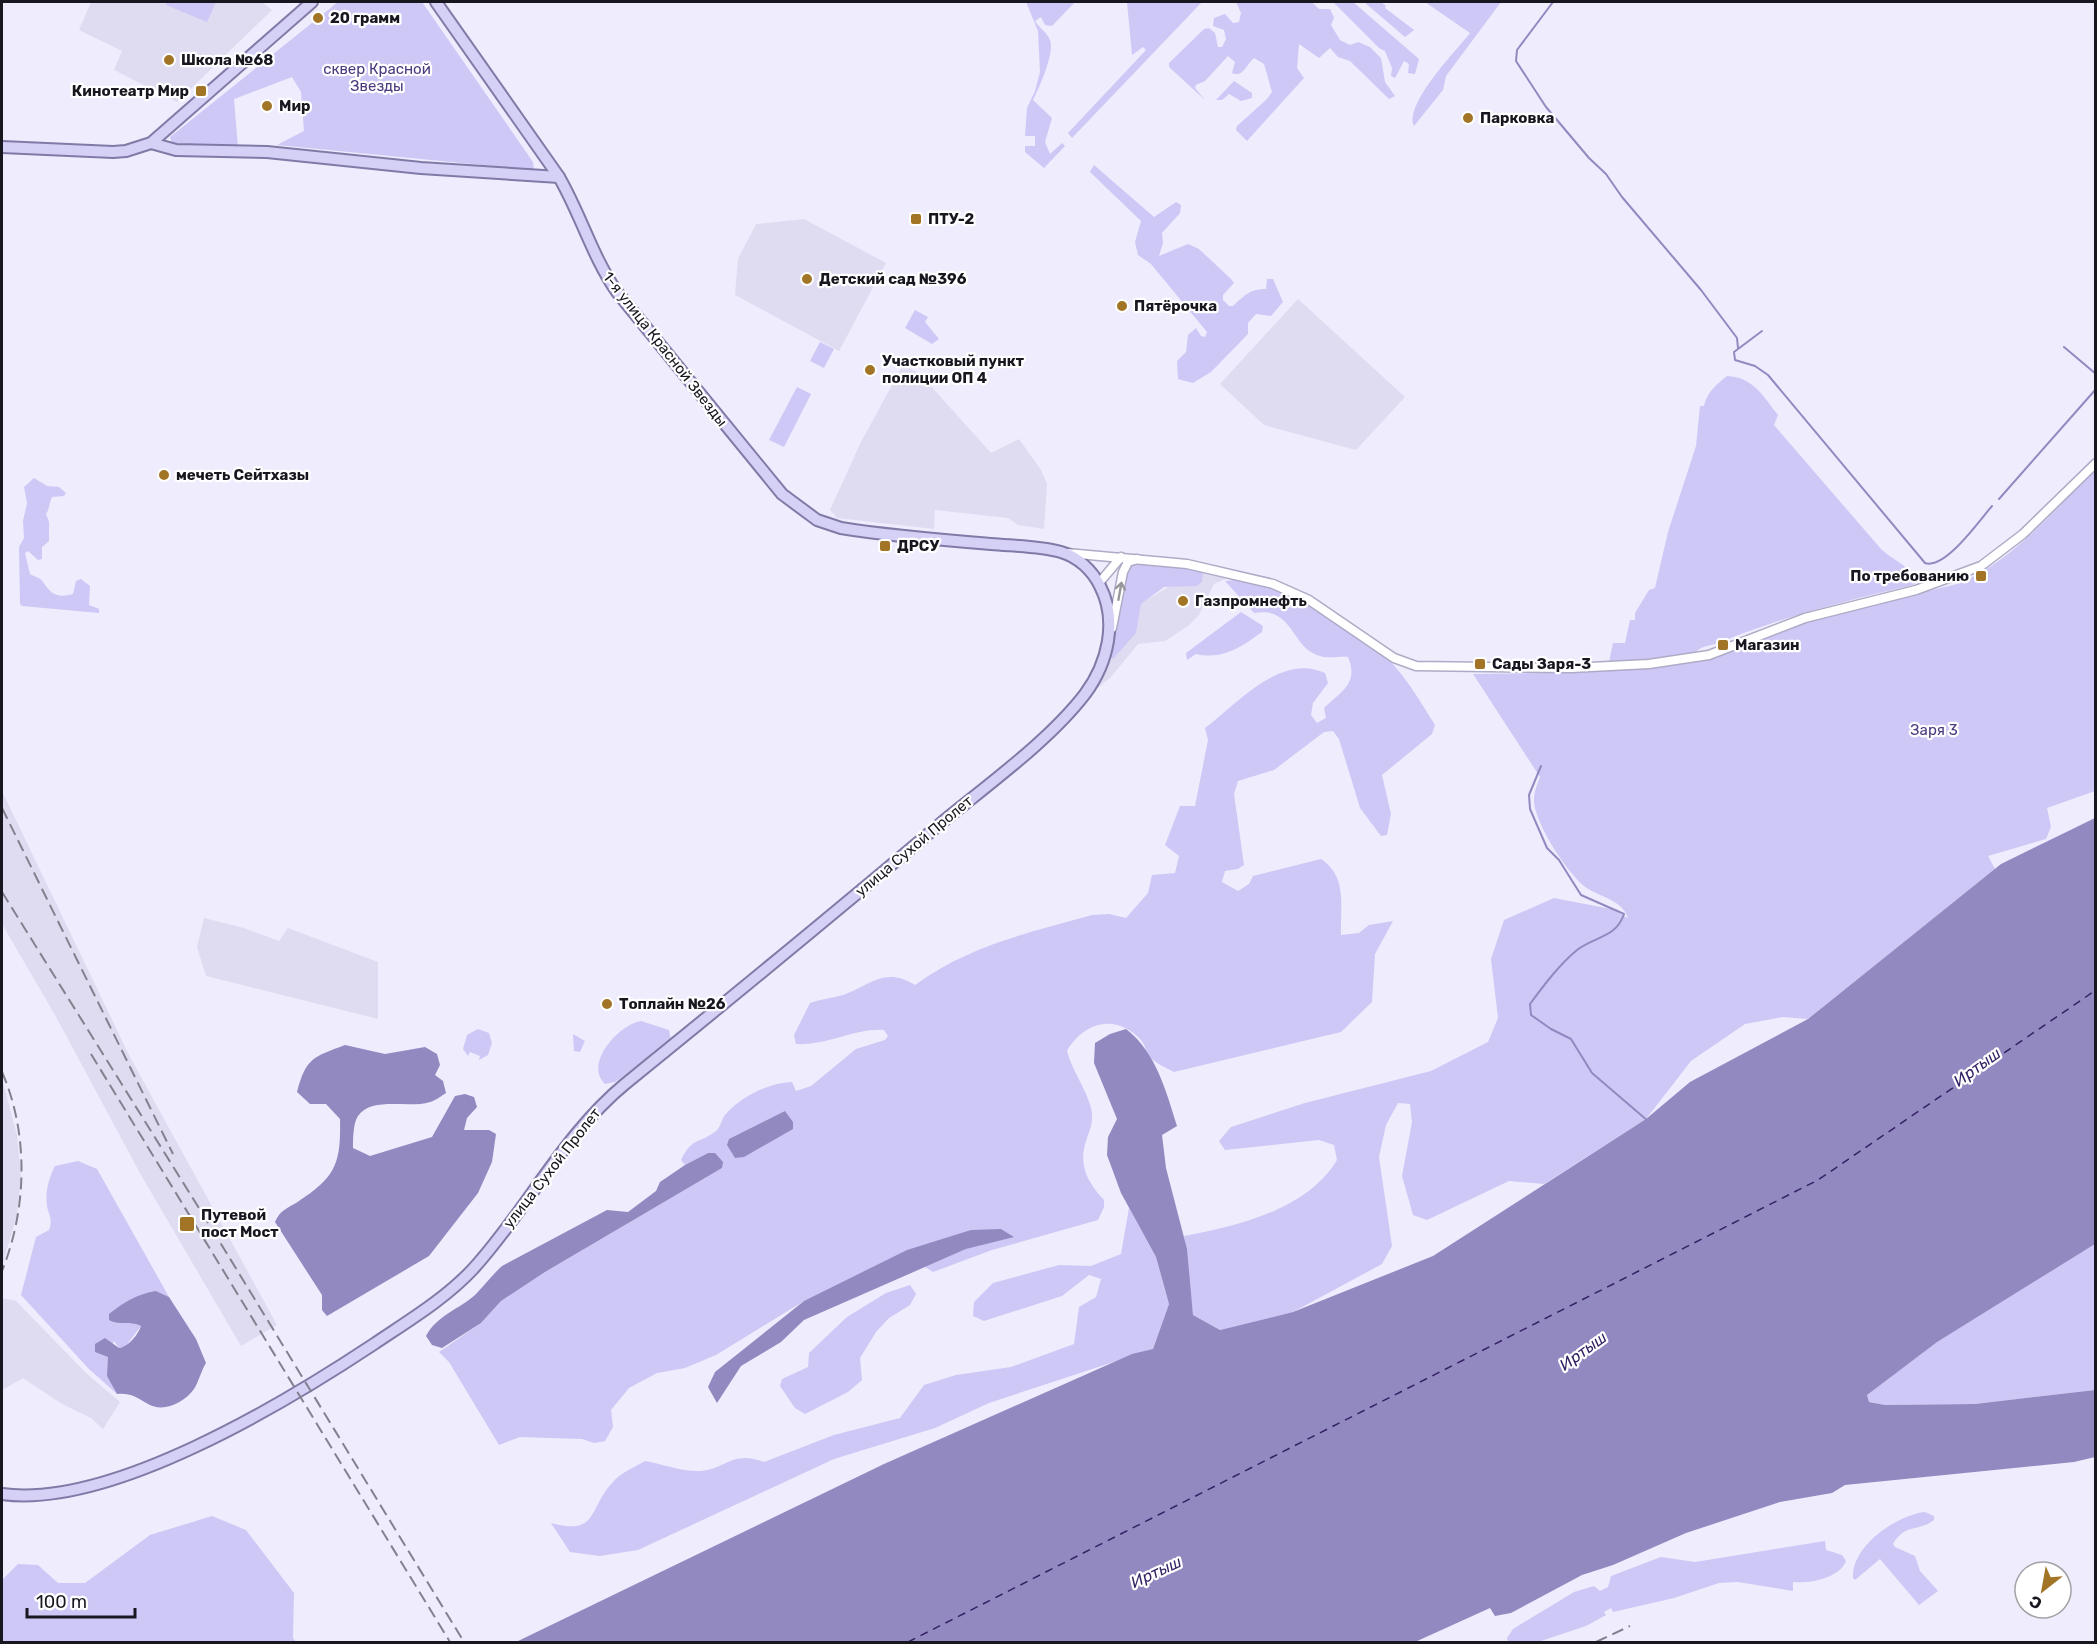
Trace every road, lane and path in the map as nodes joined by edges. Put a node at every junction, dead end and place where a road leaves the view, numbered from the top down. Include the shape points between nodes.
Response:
1 (312, 2) edge
2 (436, 2) edge
3 (151, 143) junction
4 (2, 147) edge
5 (559, 177) junction
6 (2096, 463) edge
7 (1062, 552) junction
8 (1121, 557) junction
9 (1141, 559) junction
10 (1099, 583) junction
11 (1110, 634) junction
12 (2, 1494) edge

1 - 3 main road
2 - 5 main road, 1-я улица Красной Звезды
3 - 4 main road via 113,152
3 - 5 main road via 176,150 267,152
5 - 7 main road, 1-я улица Красной Звезды via 596,258 617,292 782,494 797,506 817,520 841,528
6 - 9 street via 2023,534 1968,573 1904,594 1805,618 1709,655 1649,664 1571,668 1416,666 1401,662 1329,611 1291,591 1214,569
7 - 8 street
7 - 10 main road via 1083,563
8 - 9 street
8 - 10 street
11 -> 9 street via 1123,572 1128,562
10 - 11 main road via 1110,614
11 - 12 main road, улица Сухой Пролет via 1095,680 1070,713 788,953 608,1099 470,1272 425,1309 317,1382 192,1447 79,1487 36,1495

